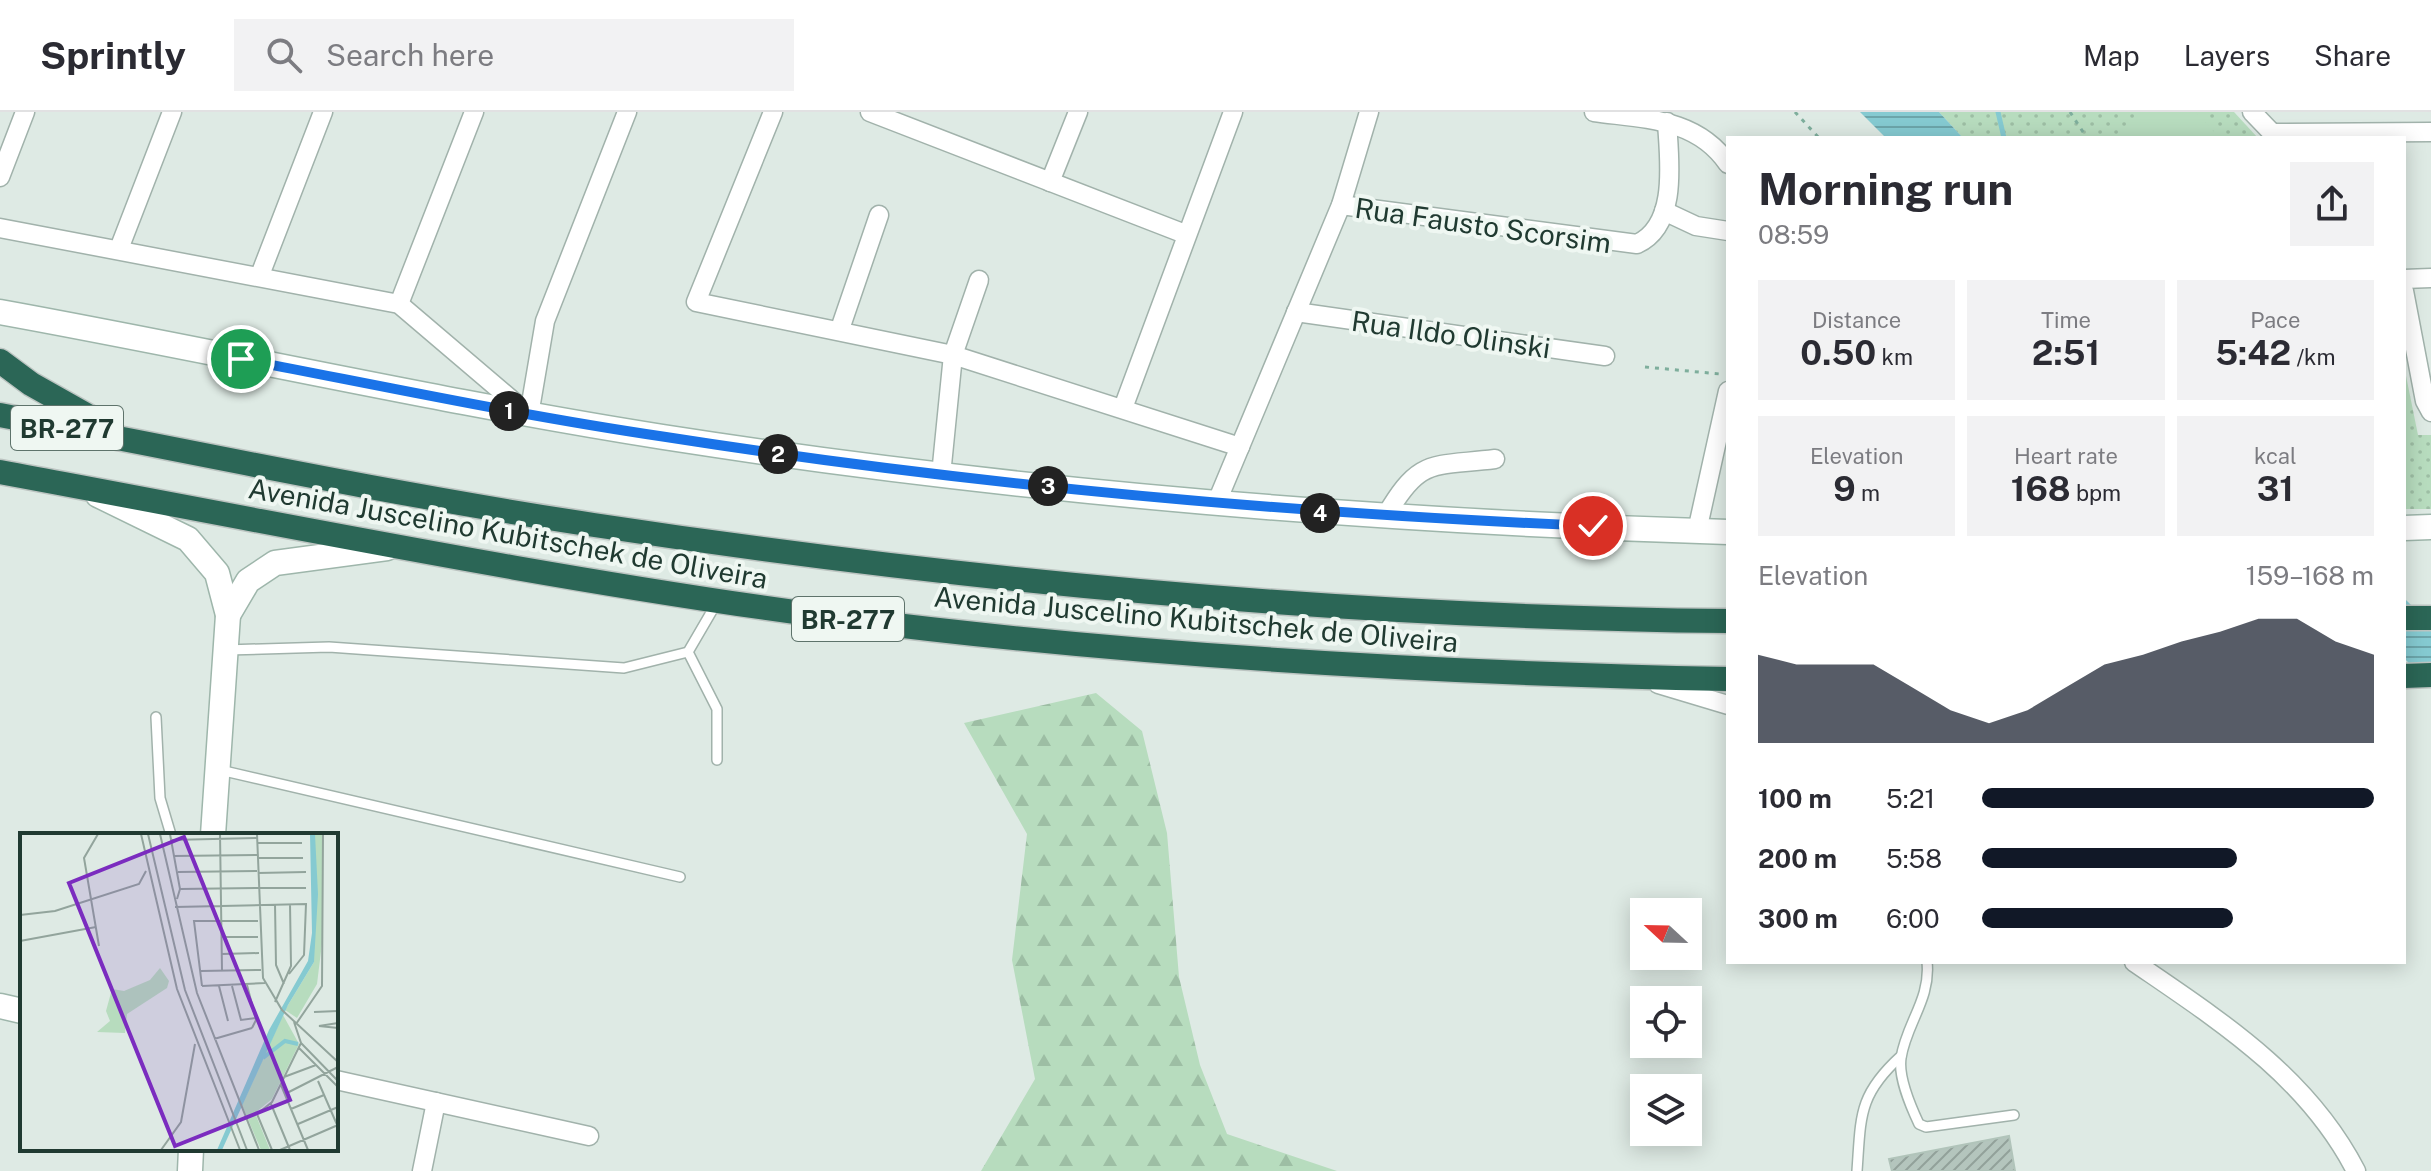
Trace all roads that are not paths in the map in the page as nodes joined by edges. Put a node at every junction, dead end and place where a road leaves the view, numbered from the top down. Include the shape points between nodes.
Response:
1 (25, 112) edge
2 (172, 112) edge
3 (323, 112) edge
4 (474, 112) edge
5 (627, 112) edge
6 (773, 112) edge
7 (870, 112) edge
8 (926, 112) edge
9 (1078, 112) edge
10 (1233, 112) edge
11 (1369, 112) edge
12 (1594, 112) edge
13 (2252, 112) edge
14 (2366, 112) edge
15 (1667, 122) junction
16 (918, 131) junction
17 (2366, 132) junction
18 (2431, 132) edge
19 (2274, 136) edge
20 (1726, 162) edge
21 (0, 177) edge
22 (1050, 182) junction
23 (1341, 205) junction
24 (1664, 211) junction
25 (879, 215) dead end
26 (0, 228) edge
27 (1726, 231) edge
28 (1185, 234) junction
29 (119, 249) junction
30 (260, 275) junction
31 (2431, 278) edge
32 (2406, 279) edge
33 (979, 280) dead end
34 (2406, 301) edge
35 (399, 304) junction
36 (0, 312) edge
37 (1296, 312) junction
38 (840, 329) junction
39 (953, 355) junction
40 (1605, 356) dead end
41 (0, 361) edge
42 (1726, 400) edge
43 (1123, 408) junction
44 (2431, 412) edge
45 (0, 415) edge
46 (529, 415) junction
47 (134, 441) junction
48 (1240, 447) junction
49 (1495, 459) dead end
50 (0, 472) edge
51 (941, 475) junction
52 (82, 487) junction
53 (1216, 504) junction
54 (1385, 517) junction
55 (2431, 527) edge
56 (2406, 528) edge
57 (1697, 531) junction
58 (1726, 532) edge
59 (391, 547) junction
60 (719, 600) junction
61 (228, 615) junction
62 (2406, 618) edge
63 (2431, 618) edge
64 (1726, 621) edge
65 (226, 650) junction
66 (688, 652) junction
67 (2431, 675) edge
68 (1624, 676) junction
69 (2406, 676) edge
70 (1726, 679) edge
71 (1726, 704) edge
72 (156, 717) dead end
73 (717, 760) dead end
74 (218, 770) junction
75 (170, 833) edge
76 (213, 833) edge
77 (680, 877) dead end
78 (1927, 964) edge
79 (2137, 964) edge
80 (0, 1006) edge
81 (20, 1011) edge
82 (1901, 1056) junction
83 (338, 1080) edge
84 (436, 1102) junction
85 (2014, 1115) dead end
86 (589, 1136) dead end
87 (191, 1151) edge
88 (190, 1171) edge
89 (422, 1171) edge
90 (1857, 1171) edge
91 (2356, 1171) edge

1 - 21 street
2 - 29 street
3 - 30 street
4 - 35 street
5 - 46 street via 545,321
6 - 38 street via 696,302
7 - 16 street
8 - 16 street
9 - 22 street
10 - 28 street
11 - 23 street
12 - 15 street
13 - 19 street
14 - 17 street
15 - 20 street via 1707,139
15 - 24 street
16 - 22 street
17 - 18 street
17 - 19 street
22 - 28 street
23 - 24 street, Rua Fausto Scorsim via 1629,245 1643,241
23 - 37 street
24 - 27 street via 1696,226
25 - 38 street
26 - 29 street
28 - 43 street
29 - 30 street
30 - 35 street
31 - 32 street
33 - 39 street
34 - 44 street
35 - 46 street
36 - 46 main road
37 - 40 street, Rua Ildo Olinski
37 - 48 street
38 - 39 street
39 - 43 street
39 - 51 street
41 - 47 highway via 60,402
42 - 57 street
43 - 48 street
45 - 47 highway, Avenida Juscelino Kubitschek de Oliveira / BR-277
46 - 51 main road
47 - 64 highway, Avenida Juscelino Kubitschek de Oliveira / BR-277 via 590,525 938,570 1339,607
48 - 53 street
49 - 54 street via 1428,467 1413,475
50 - 52 highway, Avenida Juscelino Kubitschek de Oliveira / BR-277
51 - 53 main road
52 - 59 highway, Avenida Juscelino Kubitschek de Oliveira / BR-277
52 - 61 main road via 173,530 201,550 217,573
53 - 54 main road
54 - 57 main road
55 - 56 main road
57 - 58 main road
59 - 60 highway, Avenida Juscelino Kubitschek de Oliveira / BR-277
59 - 61 main road via 275,563 248,581
60 - 66 lane
60 - 68 highway, Avenida Juscelino Kubitschek de Oliveira / BR-277 via 950,630 1186,652
61 - 65 main road
62 - 63 highway
65 - 66 lane via 329,647 624,668
65 - 74 main road
66 - 73 lane via 717,709
67 - 69 highway
68 - 70 highway, Avenida Juscelino Kubitschek de Oliveira / BR-277
68 - 71 street
72 - 75 lane via 160,798
74 - 76 main road
74 - 77 lane
78 - 82 lane via 1923,1004
79 - 91 street via 2284,1073 2332,1129
80 - 81 main road
82 - 85 lane via 1901,1072 1919,1124
82 - 90 lane via 1869,1092 1860,1120
83 - 84 street
84 - 86 street
84 - 89 street
87 - 88 main road

